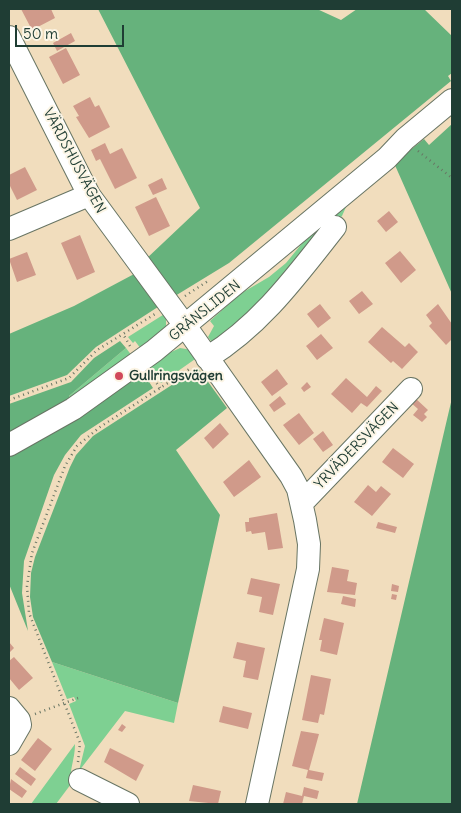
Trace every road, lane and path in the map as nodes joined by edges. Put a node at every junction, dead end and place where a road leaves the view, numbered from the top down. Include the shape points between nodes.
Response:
1 (9, 36) edge
2 (452, 100) edge
3 (452, 110) edge
4 (420, 145) dead end
5 (387, 158) junction
6 (452, 178) edge
7 (89, 196) junction
8 (336, 227) dead end
9 (9, 229) edge
10 (186, 327) junction
11 (123, 334) dead end
12 (208, 358) junction
13 (412, 389) dead end
14 (9, 400) edge
15 (9, 445) edge
16 (302, 503) junction
17 (78, 698) dead end
18 (64, 703) junction
19 (14, 714) edge
20 (9, 744) edge
21 (80, 780) joint
22 (128, 804) edge
23 (257, 804) edge

1 - 7 street, VÄRDSHUSVÄGEN
2 - 5 street, GRÄNSLIDEN
3 - 5 street, GRÄNSLIDEN
4 - 6 path via 415,150
5 - 10 street, GRÄNSLIDEN
7 - 9 street
7 - 10 street, VÄRDSHUSVÄGEN
8 - 12 street via 274,302 252,324
10 - 12 street
10 - 15 street, GRÄNSLIDEN via 73,409
11 - 14 path via 97,350 69,378
12 - 16 street via 291,476
12 - 18 path via 90,434 77,446 65,466 36,539 27,586 32,624
13 - 16 street, YRVÄDERSVÄGEN
16 - 23 street via 309,544 308,569
17 - 18 path
18 - 19 path
18 - 21 path via 80,743 76,768
19 - 20 street via 19,730
21 - 22 street

